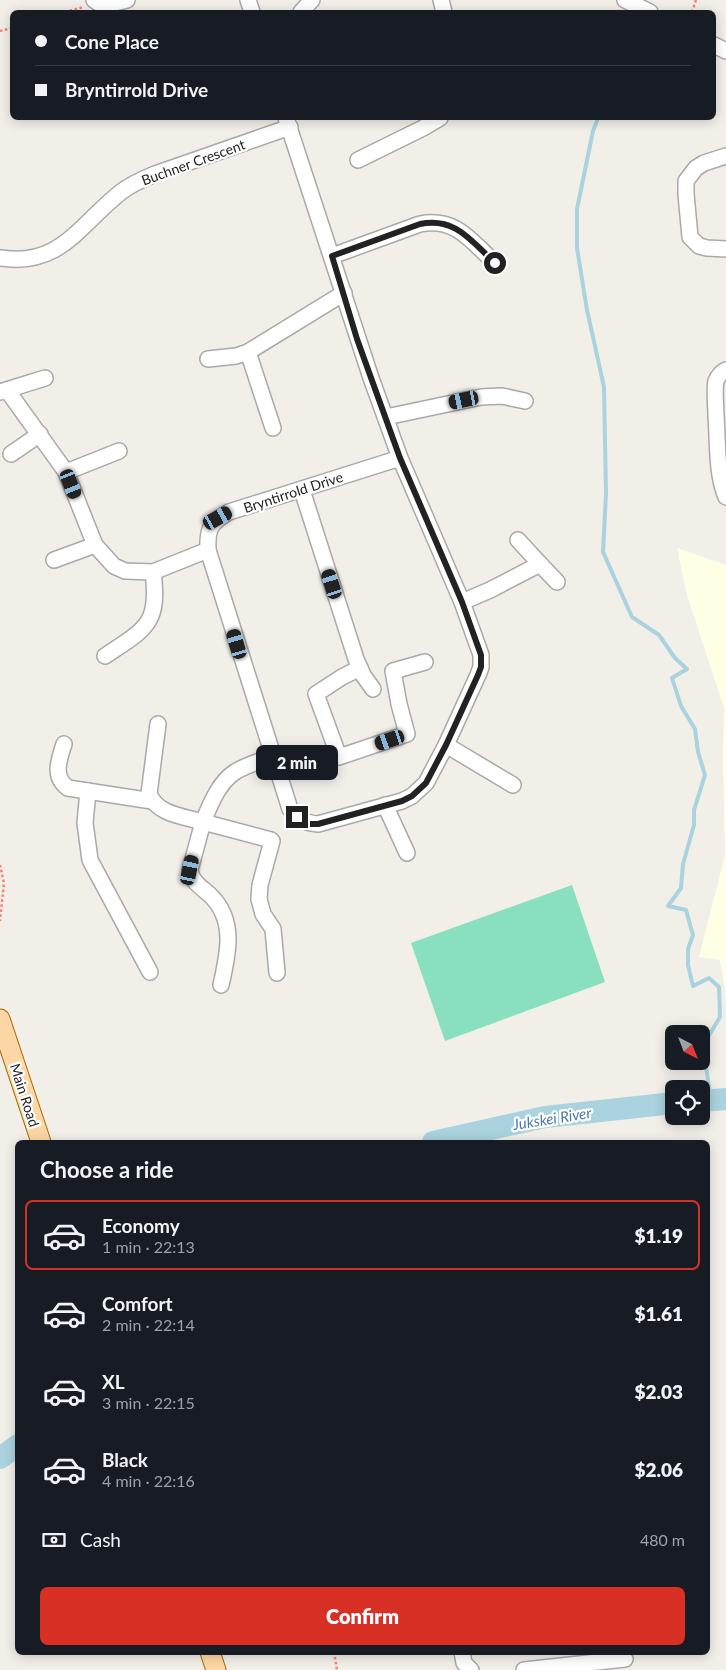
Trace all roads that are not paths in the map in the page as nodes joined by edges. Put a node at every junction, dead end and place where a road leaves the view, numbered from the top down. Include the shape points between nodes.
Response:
1 (127, 0) edge
2 (312, 0) edge
3 (625, 0) edge
4 (96, 2) edge
5 (303, 10) edge
6 (646, 10) edge
7 (437, 120) edge
8 (288, 122) edge
9 (726, 156) edge
10 (358, 160) dead end
11 (726, 249) edge
12 (332, 256) junction
13 (0, 258) edge
14 (495, 263) dead end
15 (344, 293) junction
16 (248, 352) junction
17 (208, 359) dead end
18 (726, 370) edge
19 (44, 378) dead end
20 (3, 391) edge
21 (525, 401) dead end
22 (386, 418) junction
23 (273, 428) dead end
24 (40, 434) junction
25 (119, 450) dead end
26 (11, 454) dead end
27 (400, 458) junction
28 (66, 472) junction
29 (302, 490) junction
30 (726, 497) edge
31 (518, 540) dead end
32 (94, 546) junction
33 (208, 550) junction
34 (54, 560) dead end
35 (540, 564) junction
36 (153, 572) junction
37 (557, 582) dead end
38 (462, 602) junction
39 (106, 656) dead end
40 (425, 662) dead end
41 (360, 668) junction
42 (373, 688) dead end
43 (158, 724) dead end
44 (64, 744) dead end
45 (446, 745) junction
46 (272, 757) junction
47 (513, 785) dead end
48 (88, 791) junction
49 (152, 801) junction
50 (385, 806) junction
51 (203, 822) junction
52 (407, 854) dead end
53 (150, 972) dead end
54 (277, 973) dead end
55 (221, 984) dead end
56 (0, 1019) edge
57 (40, 1140) edge
58 (211, 1655) edge
59 (463, 1655) edge
60 (626, 1660) edge
61 (216, 1670) edge
62 (471, 1670) edge
63 (524, 1670) edge

1 - 4 street via 103,6
2 - 5 street
3 - 6 street
7 - 10 street
8 - 12 street, Bryntirrold Drive
8 - 13 street, Buchner Crescent via 134,183 52,252 28,259
9 - 11 street via 704,163 686,181 690,236 699,246
12 - 14 street via 433,222 458,229
12 - 15 street, Bryntirrold Drive
15 - 16 street
15 - 22 street, Bryntirrold Drive
16 - 17 street
16 - 23 street
18 - 30 street via 716,382 719,461
19 - 20 street
20 - 24 street
21 - 22 street via 502,396 481,397
22 - 27 street, Bryntirrold Drive
24 - 26 street
24 - 28 street
25 - 28 street
27 - 29 street, Bryntirrold Drive
27 - 38 street, Bryntirrold Drive
28 - 32 street
29 - 33 street, Bryntirrold Drive via 218,518 207,535
29 - 41 street
31 - 35 street
32 - 34 street
32 - 36 street via 114,566 125,571
33 - 36 street
33 - 46 street, Bryntirrold Drive
35 - 37 street
35 - 38 street
36 - 39 street via 155,600 148,623
38 - 45 street, Bryntirrold Drive via 479,645 481,667
40 - 41 street via 393,671 408,734 339,758 316,694
41 - 42 street
43 - 49 street via 149,794
44 - 48 street via 57,768 62,784
45 - 47 street
45 - 50 street, Bryntirrold Drive via 420,790
46 - 50 street, Bryntirrold Drive via 290,809 308,824
46 - 51 street via 241,769 228,778
48 - 49 street
48 - 53 street via 86,823 90,860
49 - 51 street via 165,812
50 - 52 street
51 - 54 street via 272,841 259,899 263,914 273,929
51 - 55 street via 190,870 194,881 217,904 228,930 227,959
56 - 57 main road, Main Road
58 - 61 main road
59 - 62 street via 464,1663
60 - 63 street

